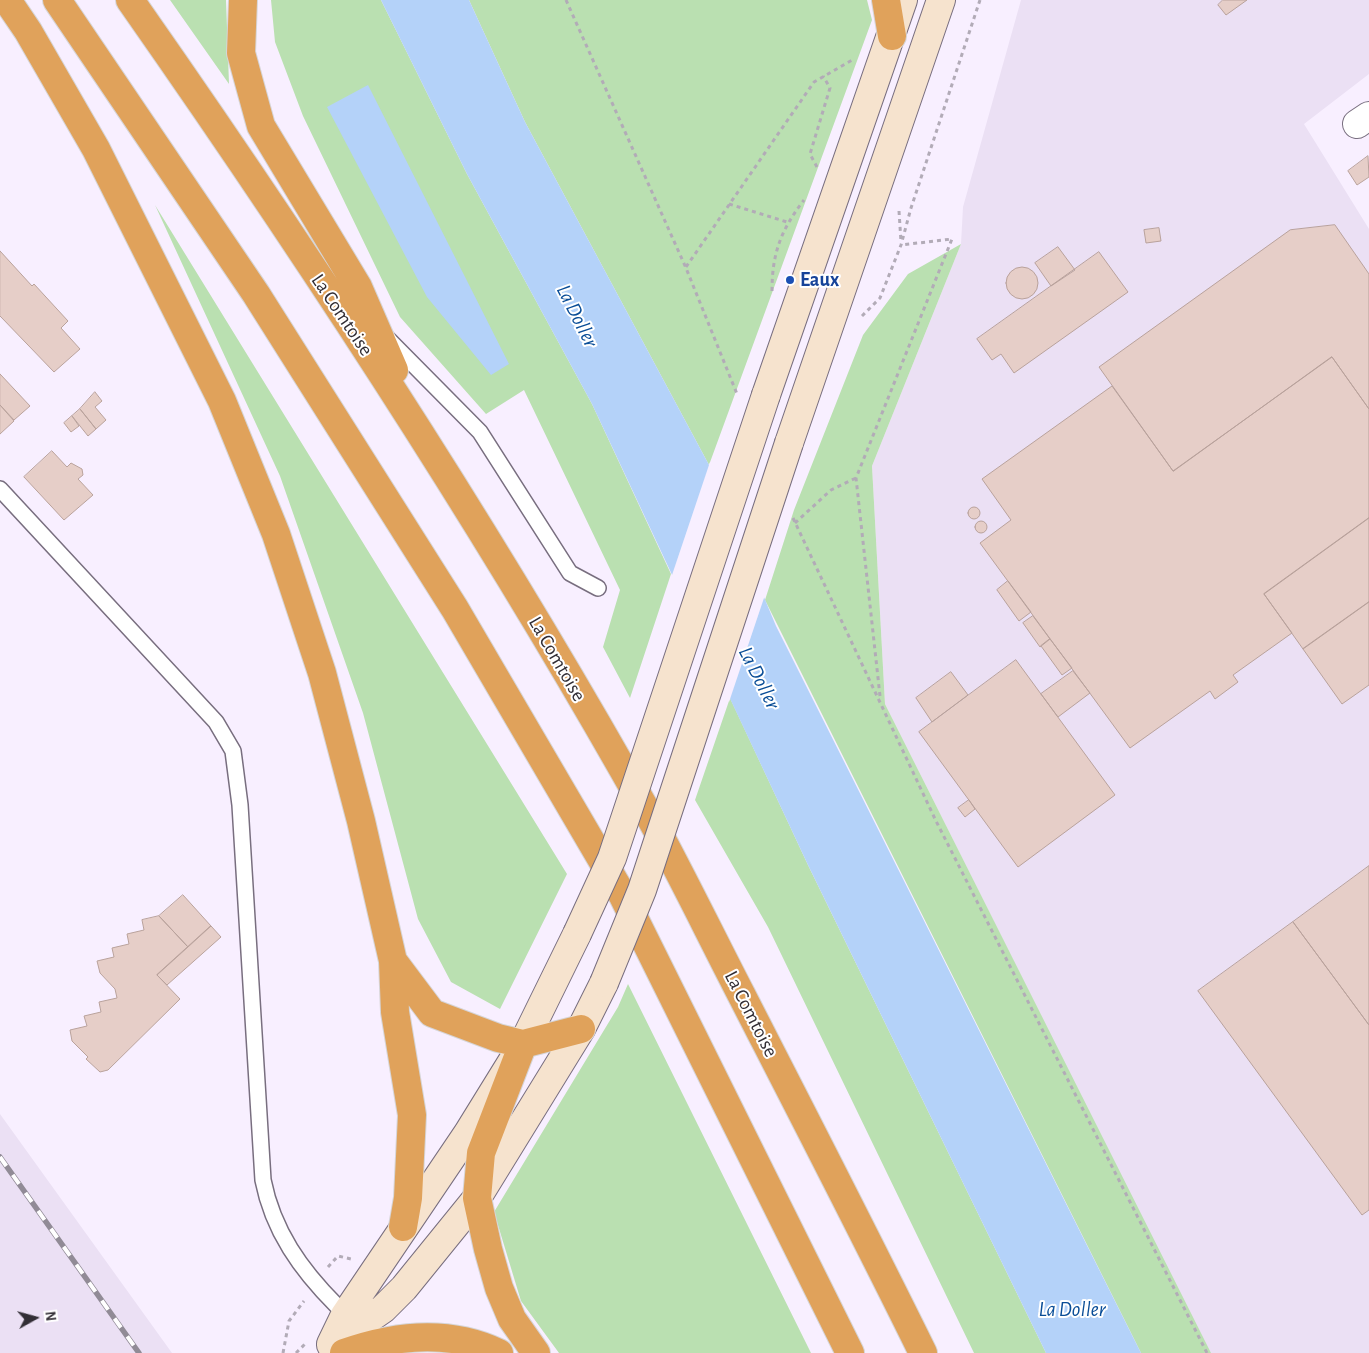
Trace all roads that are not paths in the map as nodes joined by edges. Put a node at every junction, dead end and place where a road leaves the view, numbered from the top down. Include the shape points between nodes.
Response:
1 (7, 0) edge
2 (57, 0) edge
3 (130, 0) edge
4 (243, 0) edge
5 (886, 0) edge
6 (903, 0) edge
7 (942, 0) edge
8 (892, 36) junction
9 (375, 326) junction
10 (419, 432) junction
11 (0, 489) edge
12 (598, 588) dead end
13 (393, 961) junction
14 (581, 1029) junction
15 (523, 1044) junction
16 (477, 1198) junction
17 (403, 1227) junction
18 (337, 1306) dead end
19 (333, 1350) edge
20 (499, 1353) edge
21 (536, 1353) edge
22 (850, 1353) edge
23 (923, 1353) edge

1 - 13 highway via 96,149 145,244 222,401 276,534 322,673
2 - 22 highway via 256,294 460,618 623,896
3 - 10 highway, La Comtoise via 198,97
4 - 9 highway via 241,53 261,126 358,287
5 - 8 highway
6 - 8 main road
7 - 14 main road, bridge via 789,443 642,890 604,983
8 - 15 main road, bridge via 766,395 612,858
9 - 10 highway
9 - 12 lane via 480,432 570,573
10 - 23 highway, La Comtoise via 506,572 652,821
11 - 18 lane via 216,722 233,751 240,805 263,1180 268,1207 292,1252 316,1285
13 - 15 highway via 432,1013
13 - 17 highway via 395,1012 412,1115 408,1198
14 - 15 highway
14 - 16 main road
15 - 16 highway via 481,1152
15 - 17 main road via 468,1133
16 - 19 main road via 383,1309
16 - 21 highway via 499,1288 512,1319
17 - 19 main road via 345,1315
19 - 20 highway via 418,1336 470,1342

